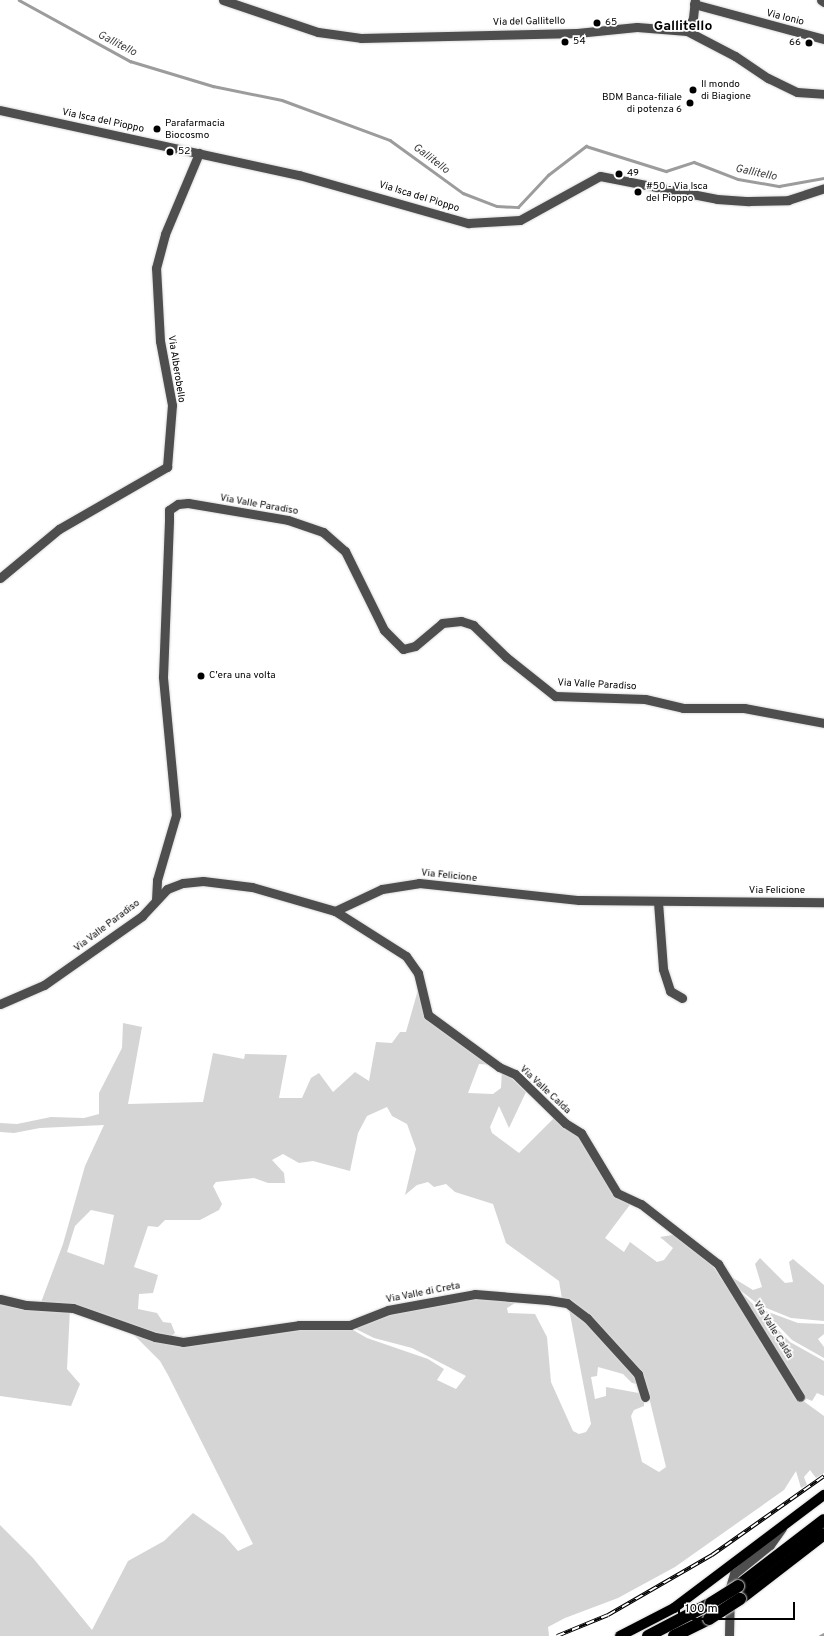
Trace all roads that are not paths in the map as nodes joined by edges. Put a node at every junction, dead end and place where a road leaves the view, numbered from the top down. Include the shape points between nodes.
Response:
1 (224, 0) edge
2 (821, 0) edge
3 (695, 2) edge
4 (824, 2) edge
5 (687, 31) junction
6 (824, 39) edge
7 (824, 94) edge
8 (0, 110) edge
9 (199, 153) junction
10 (824, 188) edge
11 (0, 578) edge
12 (824, 723) edge
13 (156, 900) junction
14 (658, 902) junction
15 (824, 902) edge
16 (335, 911) junction
17 (682, 998) dead end
18 (0, 1004) edge
19 (0, 1299) edge
20 (645, 1397) dead end
21 (800, 1397) dead end
22 (824, 1495) edge
23 (824, 1520) edge
24 (784, 1523) junction
25 (824, 1534) edge
26 (620, 1636) edge
27 (648, 1636) edge
28 (674, 1636) edge
29 (729, 1636) edge

1 - 5 street, Via del Gallitello via 318,32 361,38 577,33 637,27
2 - 4 street
3 - 5 street
3 - 6 street, Via Ionio
5 - 7 street, Via del Gallitello via 773,81 797,92
8 - 9 street, Via Isca del Pioppo
9 - 10 street, Via Isca del Pioppo via 345,186 439,217 480,224 520,220 600,176 741,201 788,200
9 - 11 street, Via Alberobello via 165,234 156,268 160,341 172,405 167,467 59,529
12 - 13 street, Via Valle Paradiso via 744,708 683,708 644,699 555,696 506,657 473,625 461,621 442,623 412,648 403,649 386,634 345,551 323,532 288,520 182,503 170,510 163,677 176,815 156,880
13 - 16 street via 167,889 203,881 252,887
13 - 18 street, Via Valle Paradiso via 142,916 44,985
14 - 15 street, Via Felicione
14 - 16 street, Via Felicione via 579,900 419,883 382,889
14 - 17 street via 663,969 670,991
16 - 21 street, Via Valle Calda via 406,956 418,973 428,1015 499,1067 515,1074 564,1123 581,1133 617,1193 641,1204 718,1264
19 - 20 street, Via Valle di Creta via 26,1305 73,1308 155,1337 183,1342 299,1325 350,1325 388,1310 475,1294 548,1300 567,1303 587,1318 638,1374
22 - 24 main road
23 - 27 highway, bridge via 711,1604
24 - 26 main road via 674,1608
24 - 29 street via 770,1545 734,1574 730,1586
25 - 28 highway, bridge via 740,1599 709,1619

